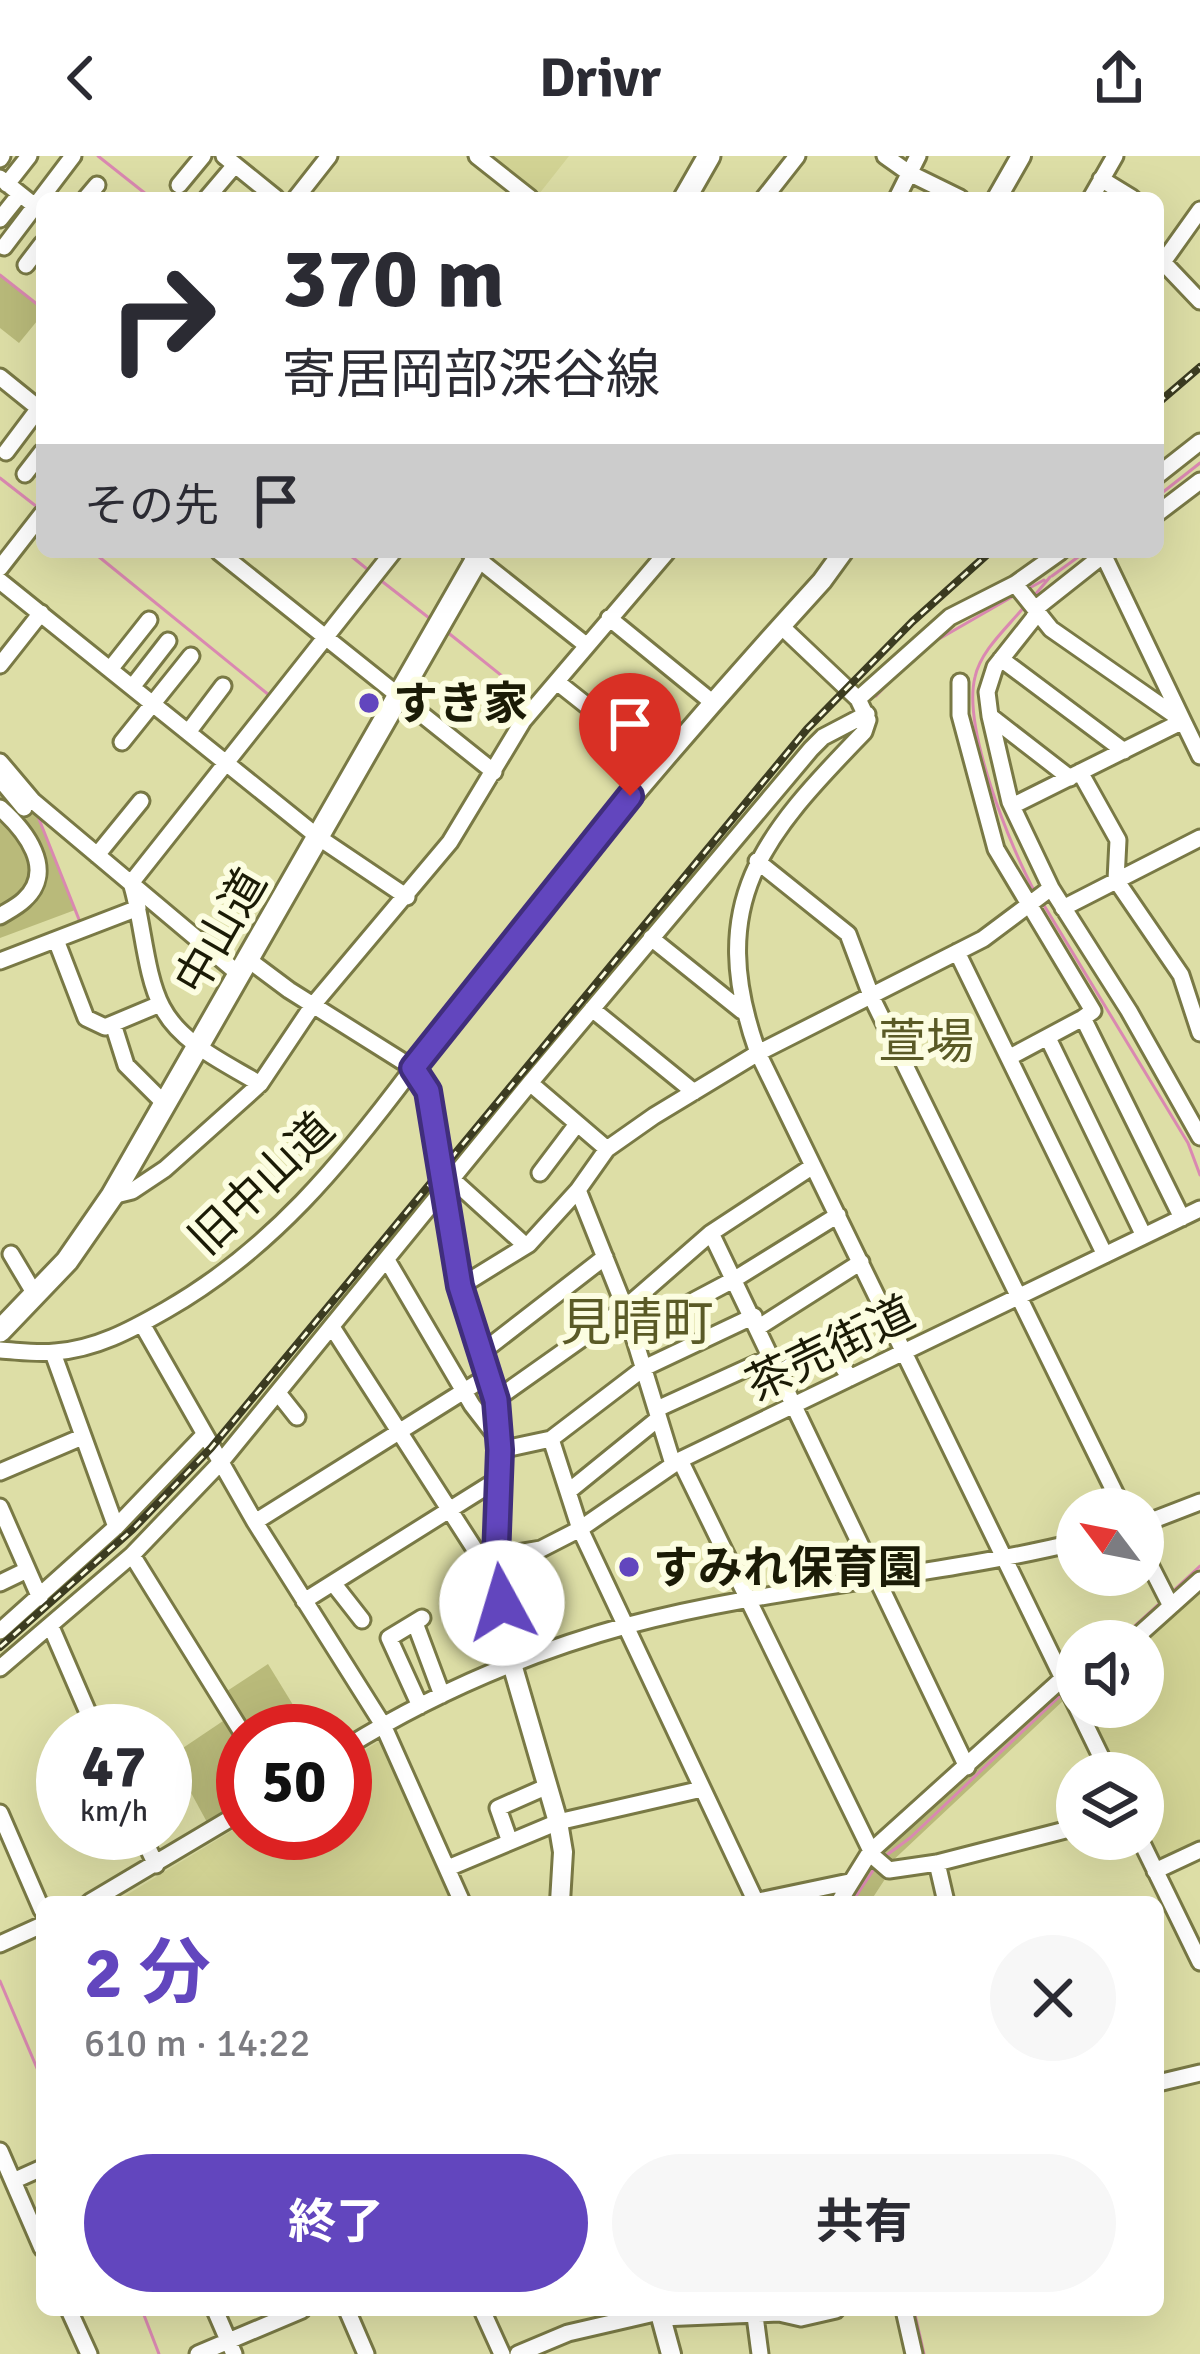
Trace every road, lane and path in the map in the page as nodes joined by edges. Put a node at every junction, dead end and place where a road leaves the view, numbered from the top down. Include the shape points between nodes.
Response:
1 (29, 156) edge
2 (73, 156) edge
3 (203, 156) edge
4 (329, 156) edge
5 (477, 156) edge
6 (709, 156) edge
7 (797, 156) edge
8 (885, 156) edge
9 (918, 156) edge
10 (1021, 156) edge
11 (1115, 156) edge
12 (229, 160) edge
13 (909, 173) junction
14 (1101, 179) junction
15 (179, 185) dead end
16 (9, 186) edge
17 (50, 192) edge
18 (210, 192) edge
19 (269, 192) edge
20 (301, 192) edge
21 (522, 192) edge
22 (688, 192) edge
23 (769, 192) edge
24 (900, 192) edge
25 (948, 192) edge
26 (1000, 192) edge
27 (1094, 192) edge
28 (1122, 192) edge
29 (36, 207) edge
30 (1200, 209) edge
31 (36, 212) edge
32 (0, 219) edge
33 (4, 247) dead end
34 (36, 252) edge
35 (1164, 258) edge
36 (26, 266) dead end
37 (1164, 267) edge
38 (1200, 301) edge
39 (0, 377) edge
40 (36, 406) edge
41 (36, 416) edge
42 (1200, 442) edge
43 (6, 452) dead end
44 (36, 460) edge
45 (1164, 470) edge
46 (25, 474) dead end
47 (1200, 481) edge
48 (1164, 508) edge
49 (36, 522) edge
50 (225, 558) edge
51 (388, 558) edge
52 (474, 558) edge
53 (481, 558) edge
54 (662, 558) edge
55 (838, 558) edge
56 (1055, 558) edge
57 (1099, 558) edge
58 (1107, 558) edge
59 (0, 568) edge
60 (0, 580) edge
61 (1025, 598) junction
62 (40, 613) junction
63 (609, 618) junction
64 (148, 620) dead end
65 (781, 626) junction
66 (325, 638) junction
67 (168, 641) dead end
68 (586, 645) junction
69 (191, 656) dead end
70 (1001, 659) junction
71 (0, 664) edge
72 (111, 668) junction
73 (557, 682) junction
74 (960, 682) dead end
75 (133, 686) junction
76 (223, 686) dead end
77 (399, 696) junction
78 (154, 702) junction
79 (712, 702) junction
80 (863, 706) junction
81 (990, 716) junction
82 (1183, 721) junction
83 (189, 731) junction
84 (122, 742) dead end
85 (1124, 751) junction
86 (1200, 756) edge
87 (0, 761) edge
88 (658, 762) junction
89 (227, 763) junction
90 (494, 772) junction
91 (1075, 775) junction
92 (0, 779) edge
93 (141, 801) dead end
94 (1012, 806) junction
95 (17, 809) edge
96 (318, 837) junction
97 (1200, 838) edge
98 (97, 854) junction
99 (757, 861) junction
100 (1116, 880) junction
101 (130, 883) junction
102 (1049, 890) junction
103 (407, 897) junction
104 (1029, 904) junction
105 (138, 908) junction
106 (1063, 908) junction
107 (0, 916) edge
108 (651, 938) junction
109 (56, 940) junction
110 (958, 952) junction
111 (0, 961) edge
112 (244, 967) junction
113 (872, 998) junction
114 (160, 1004) junction
115 (314, 1005) junction
116 (592, 1009) junction
117 (743, 1011) junction
118 (1083, 1018) junction
119 (113, 1024) junction
120 (1200, 1033) edge
121 (1048, 1038) junction
122 (198, 1046) junction
123 (758, 1053) junction
124 (1010, 1057) junction
125 (413, 1068) junction
126 (530, 1083) junction
127 (260, 1084) junction
128 (694, 1092) junction
129 (165, 1104) junction
130 (578, 1124) junction
131 (1200, 1136) edge
132 (607, 1149) junction
133 (813, 1166) junction
134 (540, 1173) dead end
135 (450, 1184) junction
136 (578, 1190) junction
137 (112, 1196) junction
138 (1200, 1209) edge
139 (838, 1215) junction
140 (1182, 1218) junction
141 (711, 1233) junction
142 (1144, 1236) junction
143 (526, 1246) junction
144 (11, 1254) dead end
145 (1106, 1256) junction
146 (604, 1257) junction
147 (387, 1260) junction
148 (861, 1262) junction
149 (735, 1279) junction
150 (460, 1286) junction
151 (36, 1296) junction
152 (1020, 1298) junction
153 (882, 1305) junction
154 (625, 1308) junction
155 (756, 1322) junction
156 (142, 1324) junction
157 (332, 1327) junction
158 (0, 1331) edge
159 (633, 1333) junction
160 (826, 1342) junction
161 (0, 1350) edge
162 (905, 1352) junction
163 (53, 1353) junction
164 (481, 1353) junction
165 (771, 1357) junction
166 (644, 1368) junction
167 (778, 1373) junction
168 (488, 1376) junction
169 (850, 1378) junction
170 (464, 1391) junction
171 (278, 1393) junction
172 (496, 1400) junction
173 (792, 1407) junction
174 (658, 1414) junction
175 (297, 1417) dead end
176 (398, 1432) junction
177 (204, 1435) junction
178 (82, 1437) junction
179 (551, 1439) junction
180 (499, 1445) junction
181 (676, 1462) junction
182 (220, 1463) junction
183 (0, 1472) edge
184 (496, 1480) junction
185 (1113, 1488) edge
186 (569, 1491) junction
187 (1200, 1502) edge
188 (0, 1507) edge
189 (449, 1512) junction
190 (1164, 1516) edge
191 (255, 1522) junction
192 (116, 1527) junction
193 (580, 1529) junction
194 (1056, 1547) edge
195 (132, 1555) junction
196 (496, 1558) junction
197 (1007, 1559) junction
198 (27, 1570) junction
199 (1200, 1580) edge
200 (877, 1581) junction
201 (0, 1582) edge
202 (333, 1583) junction
203 (1164, 1592) edge
204 (40, 1598) junction
205 (749, 1599) junction
206 (304, 1601) junction
207 (1171, 1606) junction
208 (362, 1620) dead end
209 (1155, 1620) edge
210 (627, 1626) junction
211 (51, 1627) junction
212 (0, 1631) edge
213 (1056, 1663) edge
214 (512, 1664) junction
215 (0, 1668) edge
216 (1056, 1684) edge
217 (442, 1696) junction
218 (84, 1704) edge
219 (224, 1704) edge
220 (421, 1706) junction
221 (383, 1725) junction
222 (372, 1732) edge
223 (967, 1767) junction
224 (548, 1786) junction
225 (702, 1789) junction
226 (0, 1813) edge
227 (557, 1822) junction
228 (216, 1828) edge
229 (1056, 1832) edge
230 (510, 1842) junction
231 (1200, 1850) edge
232 (872, 1854) junction
233 (154, 1860) edge
234 (1150, 1860) edge
235 (937, 1863) junction
236 (156, 1865) junction
237 (448, 1868) junction
238 (1155, 1871) junction
239 (849, 1882) junction
240 (36, 1896) edge
241 (106, 1896) edge
242 (460, 1896) edge
243 (560, 1896) edge
244 (752, 1896) edge
245 (783, 1896) edge
246 (842, 1896) edge
247 (945, 1896) edge
248 (36, 1928) edge
249 (0, 1944) edge
250 (1200, 1962) edge
251 (1200, 2074) edge
252 (1164, 2082) edge
253 (0, 2151) edge
254 (36, 2171) edge
255 (13, 2181) junction
256 (36, 2234) edge
257 (72, 2316) edge
258 (218, 2316) edge
259 (291, 2316) edge
260 (350, 2316) edge
261 (485, 2316) edge
262 (650, 2316) edge
263 (661, 2316) edge
264 (755, 2316) edge
265 (905, 2316) edge
266 (231, 2348) edge
267 (88, 2354) edge
268 (198, 2354) edge
269 (366, 2354) edge
270 (502, 2354) edge
271 (518, 2354) edge
272 (671, 2354) edge
273 (760, 2354) edge
274 (914, 2354) edge

1 - 16 street
2 - 17 street
3 - 15 street
4 - 20 street
5 - 21 street
6 - 22 highway
7 - 23 street
8 - 13 street
9 - 13 street
10 - 26 main road
11 - 14 street
12 - 18 street
12 - 19 street
13 - 24 street
13 - 25 street
14 - 27 street
14 - 28 street
16 - 29 street
16 - 32 street
30 - 35 street
31 - 33 street
34 - 36 street
37 - 38 street
39 - 40 street
41 - 43 street
42 - 45 street
44 - 46 street
47 - 48 street
49 - 59 street
50 - 66 street
51 - 66 street
52 - 77 highway, 中山道
53 - 68 street
54 - 63 street
55 - 65 main road
56 - 61 street
57 - 61 street via 1047,598
58 - 82 street
60 - 62 street
61 - 70 street
61 - 80 street via 941,623
61 - 82 street via 1070,644
62 - 71 street
62 - 72 street
63 - 68 street
63 - 79 street
64 - 72 street
65 - 79 main road
65 - 80 street
66 - 77 street
66 - 89 street
67 - 75 street
68 - 73 street
69 - 78 street
70 - 81 street via 987,692
70 - 85 street
72 - 75 street
73 - 88 street
73 - 90 street
74 - 104 street via 960,715 996,849
75 - 78 street
76 - 83 street
77 - 90 street
77 - 96 highway, 中山道
78 - 83 street
78 - 84 street
79 - 88 main road
80 - 99 street via 864,732 778,825
80 - 108 street via 823,736
81 - 91 street
81 - 94 street
82 - 85 street
82 - 86 street
83 - 89 street
85 - 91 street
87 - 95 street
88 - 125 main road
89 - 96 street
89 - 101 street
90 - 103 street
91 - 94 street
91 - 100 street via 1118,840
92 - 95 street
93 - 98 street
94 - 102 street
95 - 98 street
95 - 107 street via 38,861 36,883
96 - 103 street
96 - 112 highway, 中山道
97 - 100 street
98 - 101 street
99 - 113 street via 848,934
99 - 117 street via 736,950
100 - 106 street
100 - 120 street via 1180,975
101 - 105 street
101 - 112 street
102 - 104 street
102 - 106 street
103 - 115 street
104 - 110 street
104 - 118 street via 1093,1011
105 - 109 street
105 - 114 street
106 - 131 street
108 - 116 street
108 - 117 street
109 - 111 street
109 - 119 street via 86,1018
110 - 113 street
110 - 124 street
112 - 115 street
112 - 122 highway, 中山道
113 - 123 street
113 - 152 street
114 - 119 street
114 - 122 street
115 - 125 street
115 - 127 street
116 - 126 street
116 - 128 street
117 - 123 street
118 - 121 street
118 - 140 street
119 - 129 street via 126,1065
121 - 124 street
121 - 142 street
122 - 127 street
122 - 129 highway, 中山道
123 - 128 street
123 - 133 street
124 - 145 street
125 - 135 main road via 428,1091
125 - 156 street, 旧中山道 via 335,1170 257,1249
126 - 130 street
126 - 135 street
127 - 137 street via 165,1169
128 - 132 street
129 - 137 highway, 中山道
130 - 132 street
130 - 134 street
132 - 136 street
133 - 139 street
133 - 141 street
135 - 143 street
135 - 147 street
135 - 150 main road
136 - 143 street
136 - 146 street
137 - 151 highway, 中山道
138 - 140 street, 茶売街道
139 - 148 street
139 - 149 street
140 - 142 street, 茶売街道
141 - 149 street
141 - 154 street
142 - 145 street, 茶売街道
143 - 150 street
144 - 151 street
145 - 152 street, 茶売街道
146 - 154 street
146 - 164 street
147 - 157 street
147 - 170 street
148 - 153 street
148 - 155 street
149 - 155 street
149 - 159 street
150 - 164 main road
151 - 158 highway, 中山道
152 - 162 street, 茶売街道
152 - 185 street
153 - 160 street
153 - 162 street
154 - 159 street
154 - 172 street
155 - 165 street
155 - 166 street
156 - 163 street, 旧中山道
156 - 177 street
157 - 171 street
157 - 176 street
159 - 166 street
160 - 167 street
160 - 169 street
161 - 163 street, 旧中山道
162 - 169 street, 茶売街道
162 - 197 street
163 - 178 street
164 - 168 main road
165 - 167 street
165 - 174 street
166 - 174 street
166 - 179 street
167 - 173 street
168 - 170 street
168 - 172 main road
169 - 173 street, 茶売街道
170 - 176 street
170 - 180 street
171 - 175 street
171 - 182 street
172 - 180 main road
173 - 181 street, 茶売街道
173 - 200 street
174 - 181 street
174 - 186 street
176 - 189 street
176 - 191 street
177 - 182 street
177 - 192 street
178 - 183 street
178 - 192 street
179 - 180 street
179 - 186 street
180 - 184 main road
181 - 193 street, 茶売街道
181 - 205 street
182 - 191 street
182 - 195 street
184 - 189 street
184 - 196 main road
186 - 193 street
187 - 190 street
188 - 198 street
189 - 196 street via 481,1559
189 - 202 street
191 - 206 street
192 - 204 street
193 - 196 street, 茶売街道 via 532,1552
193 - 210 street
194 - 197 street
195 - 211 street
195 - 219 street
196 - 214 main road
197 - 200 street
197 - 213 street
198 - 201 street
198 - 204 street
199 - 207 street
200 - 205 street
200 - 223 street
202 - 206 street
202 - 208 street
203 - 207 street
204 - 212 street
205 - 210 street
205 - 232 street
206 - 221 street
207 - 209 street
210 - 214 street
210 - 225 street
211 - 215 street
211 - 218 street
214 - 217 street
214 - 224 main road
216 - 223 street
217 - 220 street
217 - 220 street via 418,1621 388,1638
220 - 221 street
221 - 222 street
221 - 237 street
223 - 232 street
224 - 227 main road
224 - 230 street via 498,1808
225 - 227 street
225 - 244 street
226 - 240 street
227 - 230 street
227 - 243 main road
228 - 236 street
229 - 235 street
230 - 237 street
231 - 238 street
232 - 235 street via 889,1870
232 - 239 street
233 - 236 street
234 - 238 street
235 - 247 street
236 - 241 street
237 - 242 street
238 - 250 street
239 - 245 street
239 - 246 street
248 - 249 street
251 - 252 street
253 - 255 street
254 - 255 street
255 - 256 street
257 - 267 street
258 - 266 street
259 - 266 street
260 - 269 street
261 - 270 street
262 - 271 street via 568,2333
263 - 272 main road
264 - 273 street
265 - 274 street
266 - 268 street

